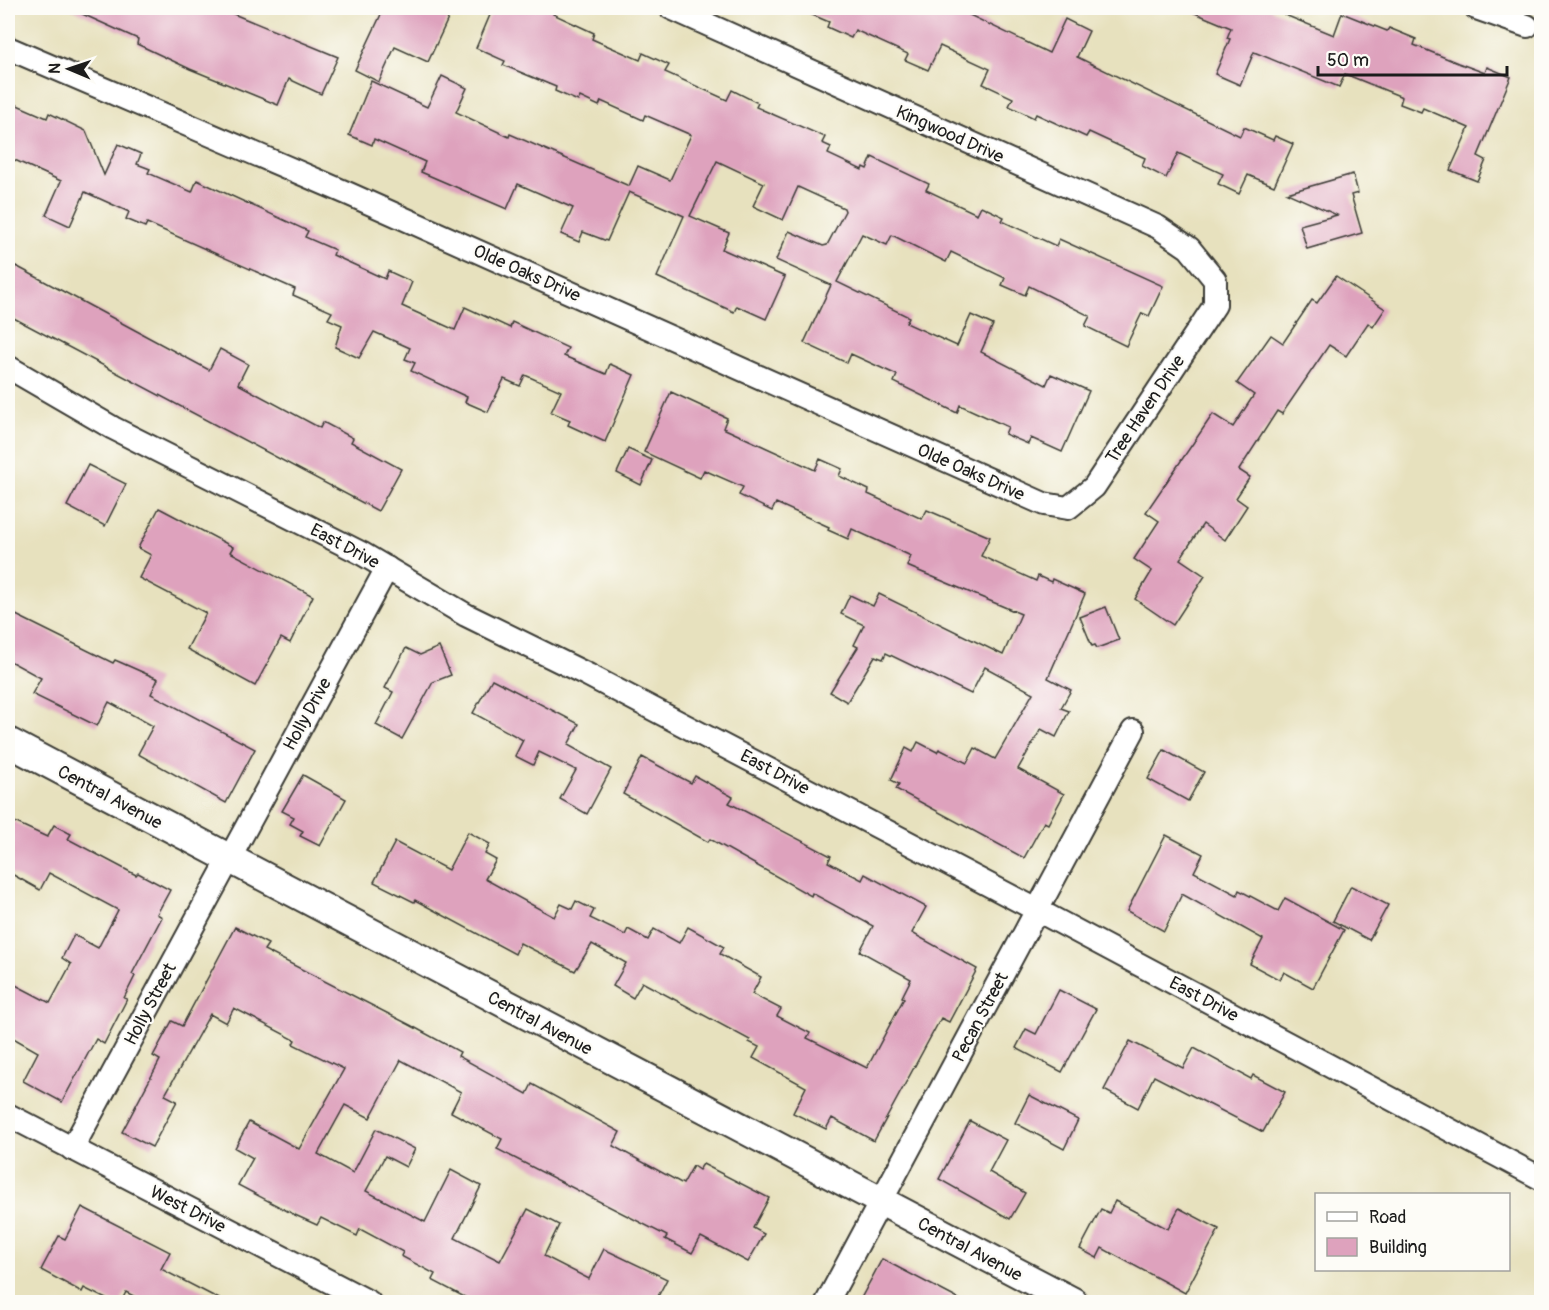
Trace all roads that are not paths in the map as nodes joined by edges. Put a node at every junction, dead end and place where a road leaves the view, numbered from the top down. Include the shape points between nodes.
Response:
1 (671, 8) edge
2 (1476, 8) edge
3 (1527, 27) dead end
4 (8, 48) edge
5 (1215, 280) joint
6 (8, 367) edge
7 (1044, 504) joint
8 (387, 568) junction
9 (1133, 731) dead end
10 (8, 742) edge
11 (227, 860) junction
12 (1037, 910) junction
13 (8, 1115) edge
14 (72, 1149) junction
15 (1542, 1179) edge
16 (881, 1202) junction
17 (369, 1302) edge
18 (826, 1302) edge
19 (1072, 1302) edge

1 - 5 street, Kingwood Drive via 1158,228 1190,248
2 - 3 street
4 - 7 street, Olde Oaks Drive via 349,194
5 - 7 street, Tree Haven Drive via 1215,304 1094,487 1068,508
6 - 8 street, East Drive via 113,428
8 - 11 street, Holly Drive
8 - 12 street, East Drive via 466,615
9 - 12 street, Pecan Street
10 - 11 street, Central Avenue
11 - 14 street, Holly Street
11 - 16 street, Central Avenue
12 - 15 street, East Drive
12 - 16 street, Pecan Street
13 - 14 street, West Drive
14 - 17 street, West Drive
16 - 18 street, Pecan Street
16 - 19 street, Central Avenue

